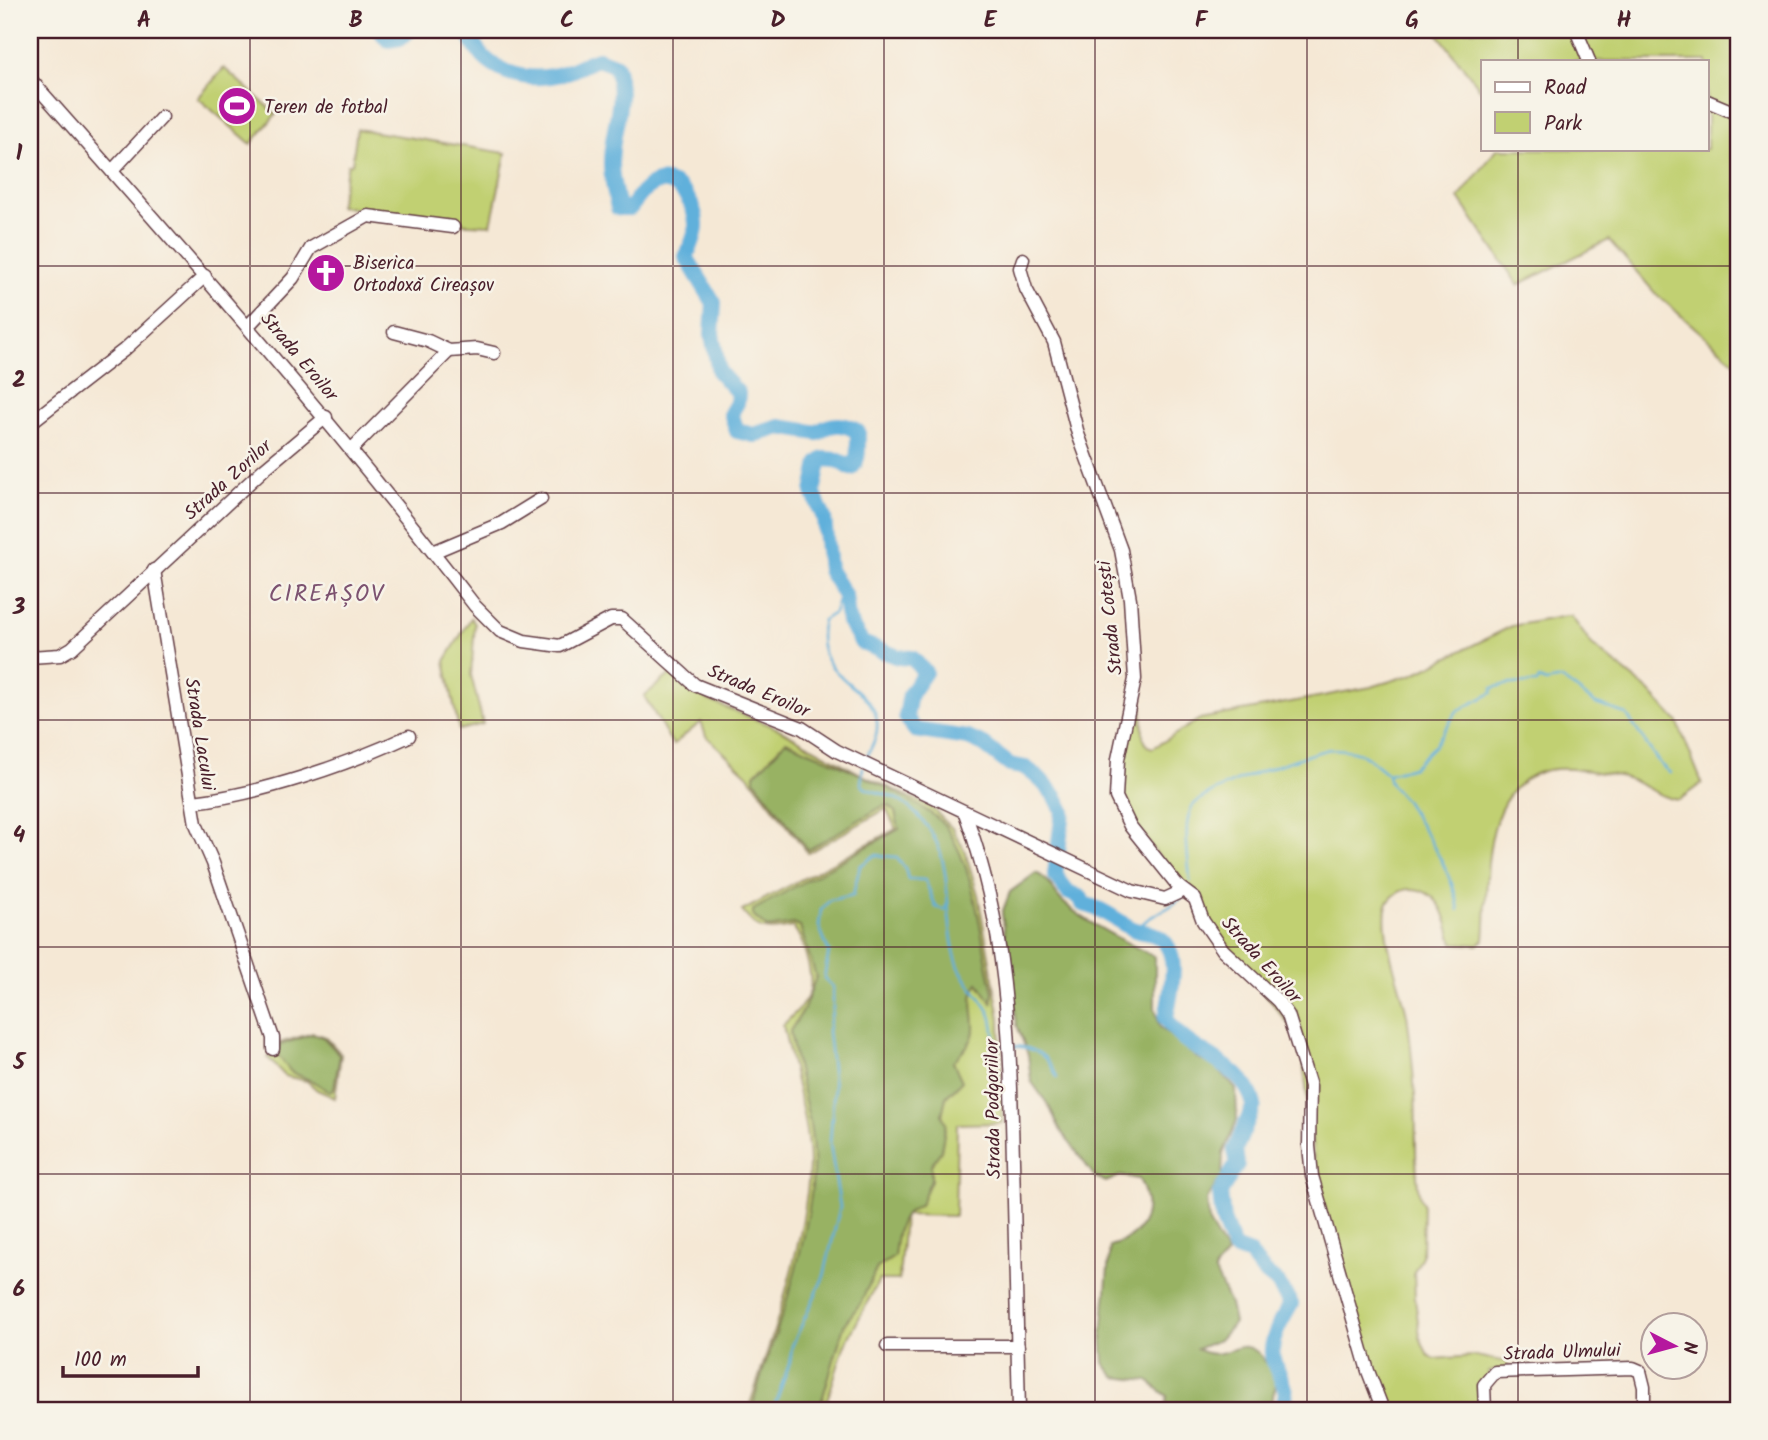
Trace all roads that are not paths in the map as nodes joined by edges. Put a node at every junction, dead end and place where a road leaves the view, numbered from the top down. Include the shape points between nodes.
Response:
1 (1576, 30) edge
2 (1589, 60) edge
3 (30, 79) edge
4 (1708, 101) edge
5 (1738, 114) edge
6 (162, 117) dead end
7 (112, 171) junction
8 (453, 227) dead end
9 (1023, 259) dead end
10 (205, 276) junction
11 (249, 325) junction
12 (394, 332) dead end
13 (449, 351) junction
14 (494, 353) dead end
15 (326, 417) junction
16 (30, 423) edge
17 (352, 449) junction
18 (541, 499) dead end
19 (433, 552) junction
20 (154, 570) junction
21 (30, 657) edge
22 (409, 736) dead end
23 (193, 802) junction
24 (965, 813) junction
25 (1179, 887) junction
26 (273, 1049) dead end
27 (887, 1346) dead end
28 (1017, 1346) junction
29 (1019, 1410) edge
30 (1383, 1410) edge
31 (1485, 1410) edge
32 (1644, 1410) edge

1 - 2 street
3 - 7 street, Strada Eroilor
4 - 5 street
6 - 7 street
7 - 10 street, Strada Eroilor
8 - 11 street via 368,216 310,248 293,278
9 - 25 street, Strada Cotești via 1020,268 1026,289 1054,342 1078,434 1121,551 1128,587 1135,679 1118,759 1116,797 1130,826
10 - 11 street, Strada Eroilor
10 - 16 street via 124,351
11 - 15 street, Strada Eroilor
12 - 13 street
13 - 14 street
13 - 17 street
15 - 17 street, Strada Eroilor
15 - 20 street, Strada Zorilor
17 - 19 street, Strada Eroilor
18 - 19 street via 502,523
19 - 24 street, Strada Eroilor via 500,631 524,641 560,646 611,619 622,619 695,685 802,728
20 - 21 street via 72,648 60,655
20 - 23 street, Strada Lacului
22 - 23 street via 366,756 238,794
23 - 26 street, Strada Lacului
24 - 25 street, Strada Eroilor via 1132,891 1165,899 1178,893
24 - 28 street, Strada Podgoriilor via 984,869 1006,981
25 - 30 street, Strada Eroilor via 1195,899 1203,921 1223,950 1288,1015 1310,1086 1312,1176
27 - 28 street
28 - 29 street, Strada Podgoriilor
31 - 32 street, Strada Ulmului via 1485,1385 1502,1371 1633,1368 1643,1378

